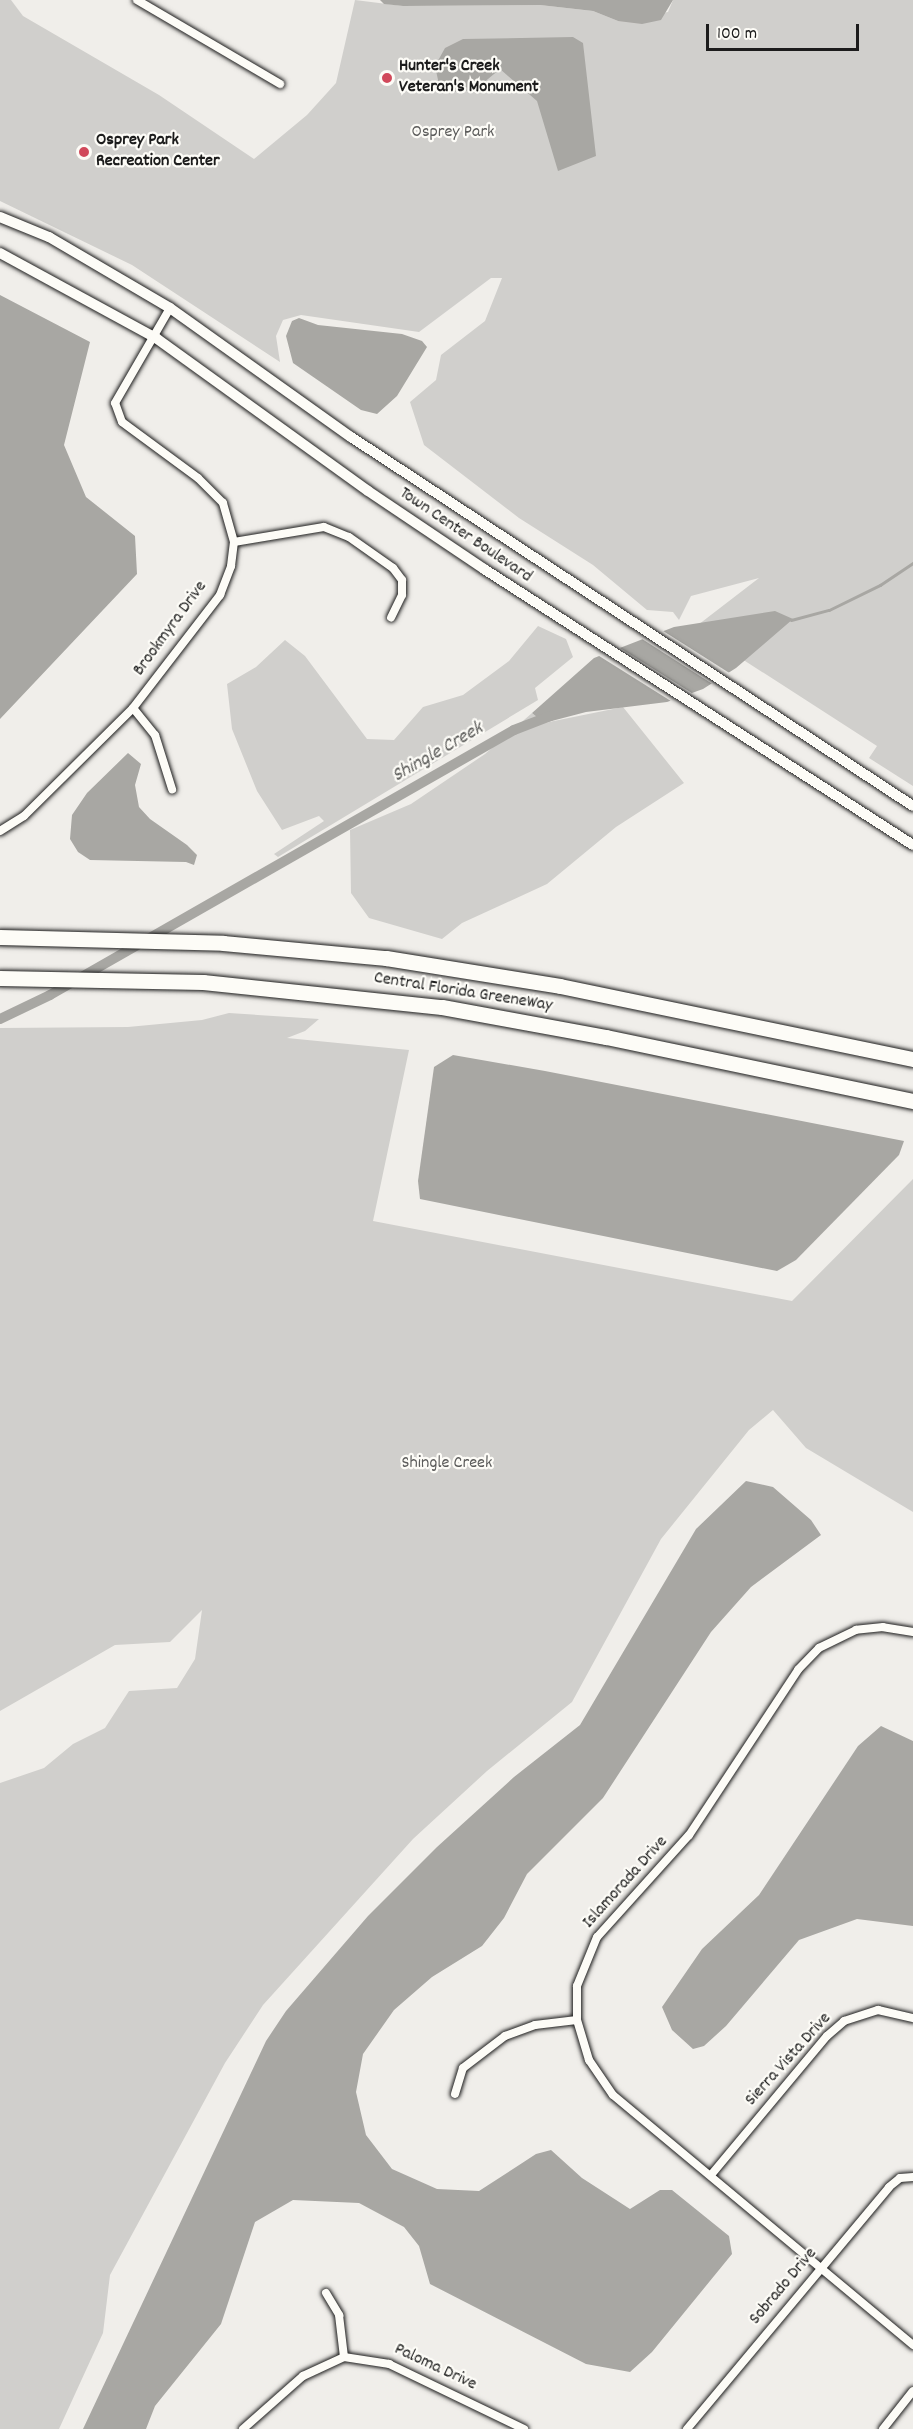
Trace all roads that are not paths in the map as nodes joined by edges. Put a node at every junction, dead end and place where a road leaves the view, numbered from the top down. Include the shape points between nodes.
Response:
1 (137, 0) edge
2 (280, 84) dead end
3 (0, 217) edge
4 (0, 253) edge
5 (170, 308) junction
6 (156, 338) junction
7 (234, 542) junction
8 (391, 618) dead end
9 (133, 708) junction
10 (172, 789) dead end
11 (913, 806) edge
12 (0, 831) edge
13 (913, 845) edge
14 (0, 937) edge
15 (0, 978) edge
16 (913, 1059) edge
17 (913, 1101) edge
18 (913, 1632) edge
19 (913, 2018) edge
20 (577, 2020) junction
21 (455, 2094) dead end
22 (711, 2175) junction
23 (913, 2177) edge
24 (822, 2268) junction
25 (326, 2293) dead end
26 (913, 2346) edge
27 (344, 2357) junction
28 (913, 2391) edge
29 (243, 2429) edge
30 (524, 2429) edge
31 (687, 2429) edge
32 (883, 2429) edge

1 - 2 street
3 - 5 street, Town Center Boulevard via 49,237
4 - 6 street, Town Center Boulevard
5 - 6 street, Brookmyra Drive
5 - 11 street, Town Center Boulevard via 351,437
6 - 7 street, Brookmyra Drive via 115,403 122,422 198,478 223,502
6 - 13 street, Town Center Boulevard via 368,491
7 - 8 street via 324,527 349,537 393,568 402,580 402,595
7 - 9 street, Brookmyra Drive via 231,566 220,595
9 - 10 street via 155,735
9 - 12 street, Brookmyra Drive via 24,816
14 - 16 highway, Central Florida GreeneWay via 109,937 280,946 502,975
15 - 17 highway, Central Florida GreeneWay via 259,986 442,1007
18 - 20 street, Islamorada Drive via 883,1627 856,1630 819,1648 798,1670 689,1835 597,1937 577,1986
19 - 22 street, Sierra Vista Drive via 878,2010 844,2021 827,2036
20 - 21 street via 535,2025 505,2036 463,2068
20 - 22 street, Islamorada Drive via 589,2060 613,2095
22 - 24 street, Islamorada Drive
23 - 24 street, Sobrado Drive via 900,2178 889,2187
24 - 26 street, Islamorada Drive
24 - 31 street, Sobrado Drive
25 - 27 street via 339,2315
27 - 29 street via 303,2376
27 - 30 street, Paloma Drive via 390,2364
28 - 32 street

